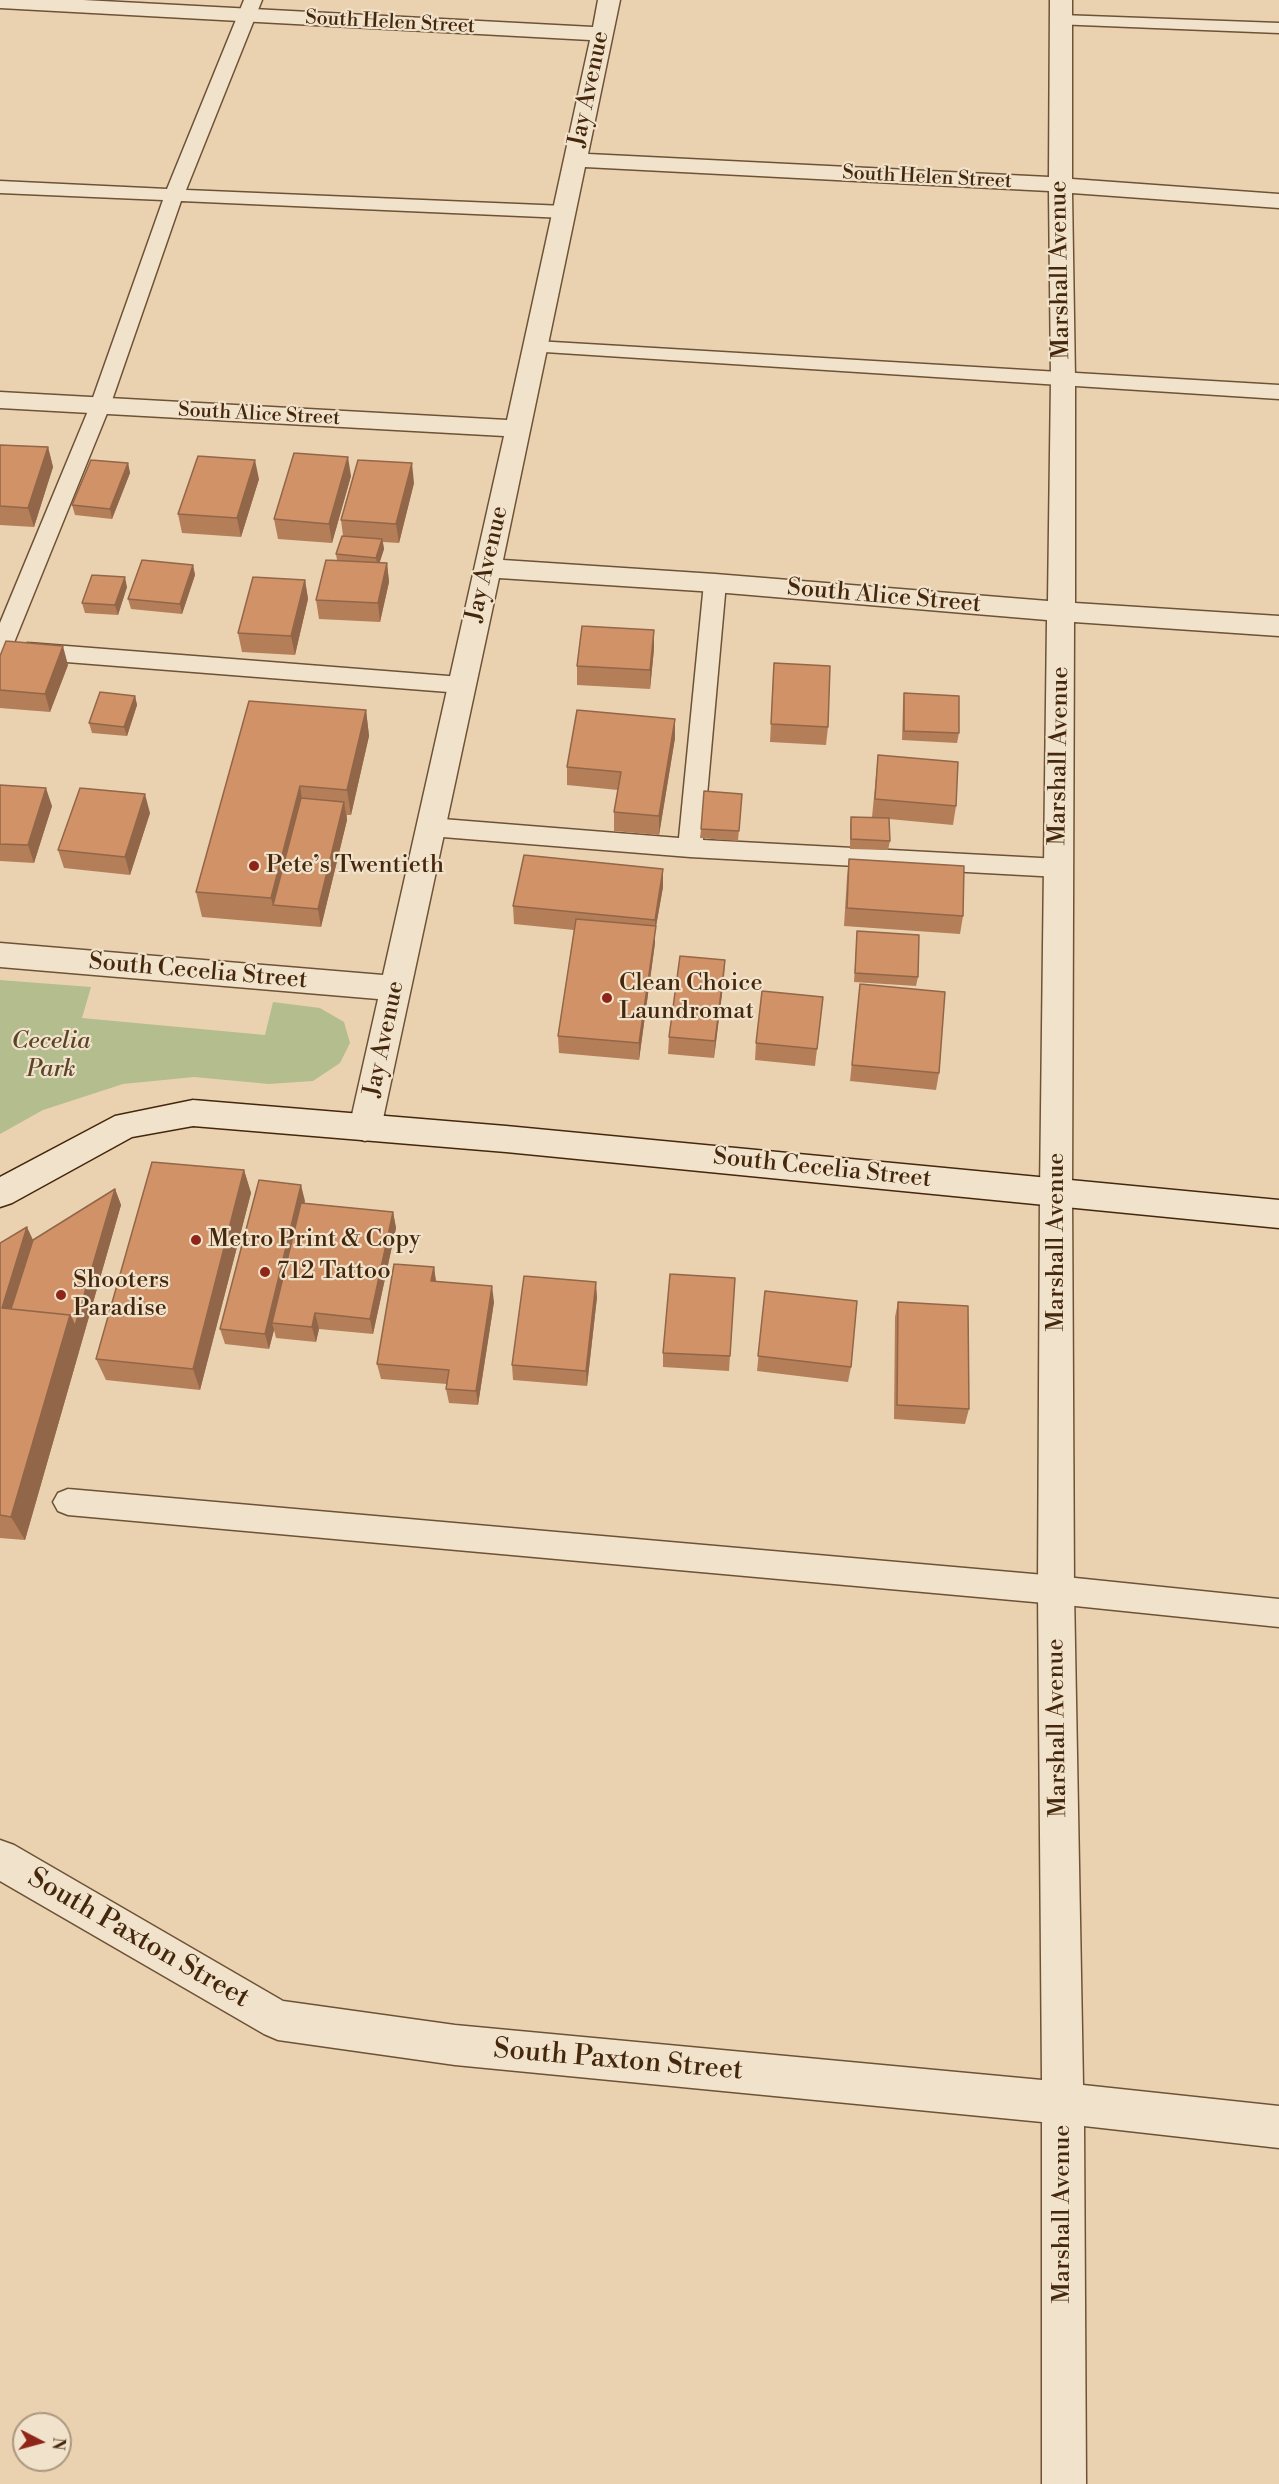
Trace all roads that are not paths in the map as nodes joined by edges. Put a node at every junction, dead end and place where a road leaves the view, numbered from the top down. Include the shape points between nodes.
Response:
1 (609, 0) edge
2 (0, 2) edge
3 (251, 8) edge
4 (1061, 10) edge
5 (1279, 28) edge
6 (601, 34) junction
7 (575, 160) junction
8 (1060, 185) junction
9 (0, 187) edge
10 (174, 195) junction
11 (1279, 201) edge
12 (565, 212) junction
13 (536, 347) junction
14 (1063, 378) junction
15 (1279, 392) edge
16 (0, 400) edge
17 (100, 406) junction
18 (518, 429) junction
19 (488, 568) junction
20 (715, 583) junction
21 (1062, 612) junction
22 (1279, 627) edge
23 (0, 649) edge
24 (461, 685) junction
25 (430, 827) junction
26 (690, 848) junction
27 (1059, 868) junction
28 (0, 956) edge
29 (396, 988) junction
30 (365, 1128) junction
31 (1056, 1192) junction
32 (0, 1193) edge
33 (1279, 1214) edge
34 (68, 1502) dead end
35 (1056, 1590) junction
36 (1279, 1614) edge
37 (0, 1859) edge
38 (1063, 2103) junction
39 (1279, 2127) edge
40 (1064, 2484) edge

1 - 6 street, Jay Avenue
2 - 3 street, South Helen Street
3 - 6 street, South Helen Street
3 - 10 lane
4 - 5 lane
4 - 8 street, Marshall Avenue
6 - 7 street, Jay Avenue
7 - 8 street, South Helen Street
7 - 12 street, Jay Avenue
8 - 11 street, South Helen Street
8 - 14 street, Marshall Avenue
9 - 10 lane
10 - 12 lane
10 - 17 lane
12 - 13 street, Jay Avenue
13 - 14 lane
13 - 18 street, Jay Avenue
14 - 15 lane
14 - 21 street, Marshall Avenue
16 - 17 street, South Alice Street
17 - 18 street, South Alice Street
17 - 23 lane
18 - 19 street, Jay Avenue
19 - 20 street, South Alice Street
19 - 24 street, Jay Avenue
20 - 21 street, South Alice Street
20 - 26 lane
21 - 22 street, South Alice Street
21 - 27 street, Marshall Avenue
23 - 24 lane
24 - 25 street, Jay Avenue
25 - 26 lane
25 - 29 street, Jay Avenue
26 - 27 lane
27 - 31 street, Marshall Avenue
28 - 29 street, South Cecelia Street
29 - 30 street, Jay Avenue
30 - 31 street, South Cecelia Street
30 - 32 street, South Cecelia Street via 194,1113 137,1123 126,1125
31 - 33 street, South Cecelia Street
31 - 35 street, Marshall Avenue
34 - 35 lane
35 - 36 lane
35 - 38 street, Marshall Avenue
37 - 38 street, South Paxton Street via 278,2020 455,2045
38 - 39 street, South Paxton Street
38 - 40 street, Marshall Avenue

